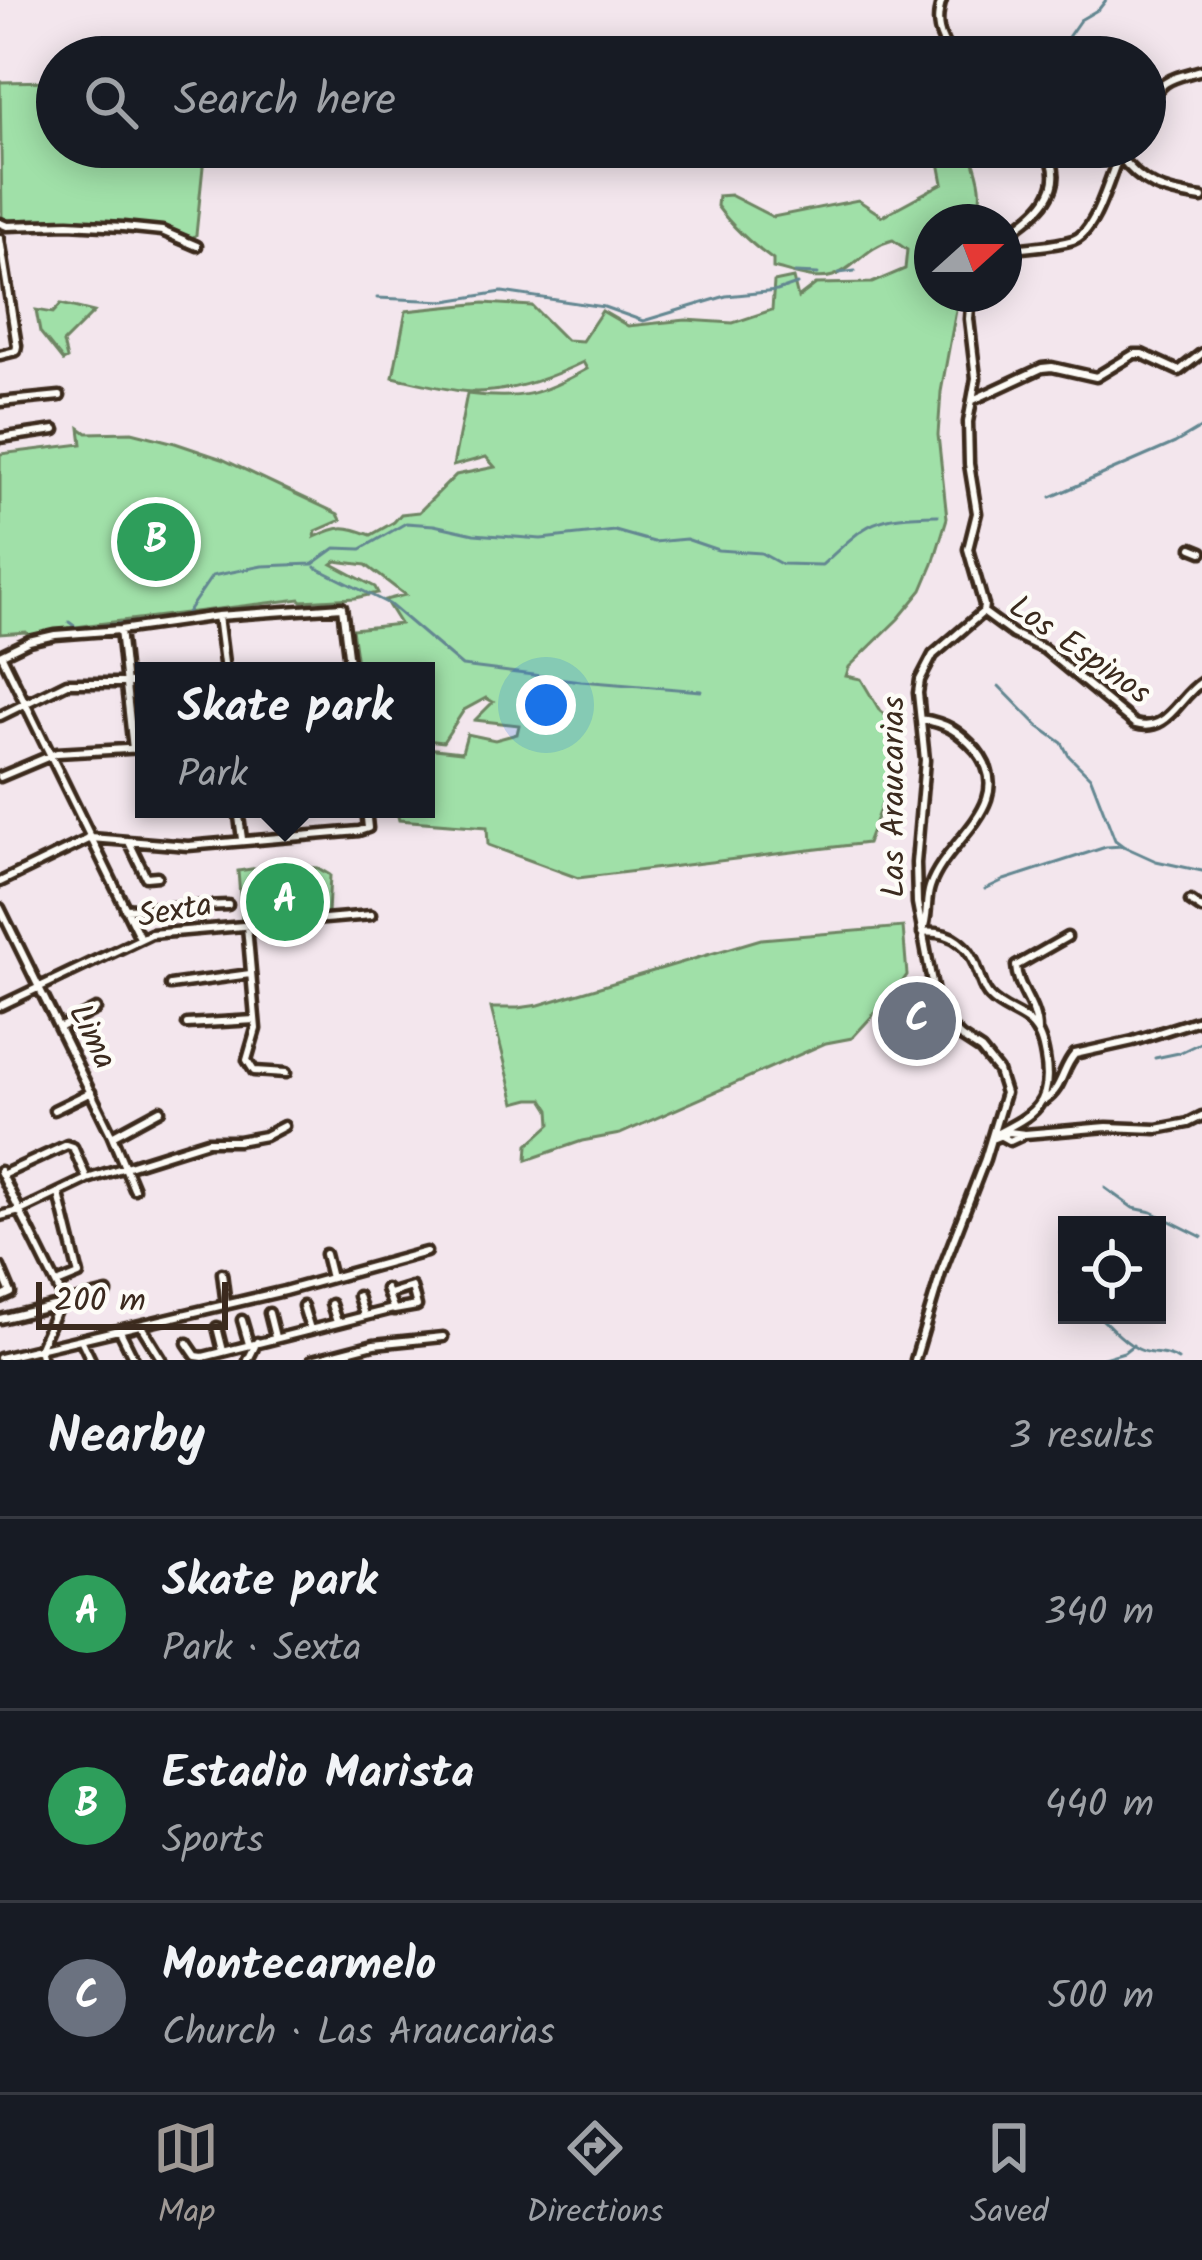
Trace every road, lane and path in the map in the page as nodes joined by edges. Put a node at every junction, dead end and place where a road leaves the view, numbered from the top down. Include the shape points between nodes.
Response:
1 (941, 0) edge
2 (940, 36) edge
3 (1202, 70) edge
4 (1166, 80) edge
5 (1053, 168) edge
6 (1114, 168) edge
7 (1130, 168) edge
8 (1202, 198) edge
9 (0, 223) edge
10 (1022, 224) edge
11 (0, 239) edge
12 (197, 246) dead end
13 (1022, 248) edge
14 (970, 312) edge
15 (1202, 353) edge
16 (0, 355) edge
17 (61, 397) dead end
18 (973, 400) junction
19 (0, 402) edge
20 (55, 430) dead end
21 (0, 437) edge
22 (1192, 548) dead end
23 (1202, 552) edge
24 (983, 612) junction
25 (218, 616) junction
26 (120, 630) junction
27 (0, 654) edge
28 (224, 662) edge
29 (349, 662) edge
30 (1202, 682) edge
31 (126, 684) junction
32 (135, 684) edge
33 (26, 704) junction
34 (0, 716) edge
35 (921, 719) junction
36 (133, 749) joint
37 (51, 754) junction
38 (0, 777) edge
39 (239, 818) edge
40 (367, 818) edge
41 (91, 838) junction
42 (242, 839) junction
43 (129, 841) junction
44 (157, 876) dead end
45 (0, 882) edge
46 (1190, 901) dead end
47 (228, 905) dead end
48 (0, 908) edge
49 (125, 909) junction
50 (1202, 909) edge
51 (371, 915) dead end
52 (247, 926) junction
53 (922, 933) junction
54 (1067, 937) dead end
55 (140, 938) junction
56 (250, 974) junction
57 (170, 985) dead end
58 (39, 986) junction
59 (1, 1002) edge
60 (96, 1009) dead end
61 (1202, 1018) edge
62 (255, 1020) junction
63 (187, 1024) dead end
64 (59, 1028) junction
65 (1037, 1030) junction
66 (286, 1073) dead end
67 (91, 1092) junction
68 (1042, 1102) junction
69 (54, 1110) dead end
70 (160, 1110) dead end
71 (1202, 1116) edge
72 (284, 1126) dead end
73 (112, 1136) junction
74 (991, 1137) junction
75 (127, 1168) junction
76 (1, 1173) edge
77 (87, 1179) junction
78 (134, 1189) dead end
79 (59, 1194) junction
80 (20, 1211) junction
81 (0, 1216) edge
82 (426, 1252) dead end
83 (325, 1254) dead end
84 (0, 1267) edge
85 (222, 1273) dead end
86 (331, 1278) junction
87 (58, 1284) junction
88 (106, 1293) dead end
89 (358, 1296) dead end
90 (0, 1298) edge
91 (61, 1304) junction
92 (331, 1304) dead end
93 (226, 1305) junction
94 (303, 1306) dead end
95 (393, 1309) junction
96 (269, 1313) dead end
97 (364, 1315) junction
98 (0, 1319) edge
99 (242, 1320) dead end
100 (338, 1322) junction
101 (141, 1326) junction
102 (217, 1327) dead end
103 (310, 1329) junction
104 (120, 1331) junction
105 (443, 1336) dead end
106 (275, 1337) junction
107 (81, 1339) junction
108 (187, 1343) dead end
109 (250, 1344) junction
110 (39, 1349) junction
111 (223, 1351) junction
112 (0, 1358) edge
113 (134, 1359) edge
114 (41, 1360) edge
115 (91, 1360) edge
116 (162, 1360) edge
117 (247, 1360) edge
118 (312, 1360) edge
119 (915, 1360) edge

1 - 2 street
3 - 4 street
5 - 10 street via 1047,202
6 - 13 street via 1081,237
7 - 8 street via 1146,184
9 - 12 street via 162,231
11 - 16 street via 16,351
14 - 18 street
15 - 18 street via 1179,371 1142,354 1096,376 1042,368
17 - 19 street
18 - 24 street via 969,464 977,513 968,549
20 - 21 street
22 - 23 street
24 - 30 street, Los Espinos via 1144,727 1159,724
24 - 35 street, Las Araucarias via 925,667
25 - 26 street
25 - 28 street
25 - 29 street via 342,607
26 - 27 street via 41,638
26 - 31 street
27 - 33 street
31 - 32 street
31 - 33 street via 67,683
31 - 36 street
33 - 34 street
33 - 37 street
35 - 53 street, Las Araucarias
35 - 53 street via 958,731 991,781 979,817 930,887
36 - 37 street
37 - 38 street
37 - 41 street
39 - 42 street
40 - 42 street via 368,828
41 - 43 street
41 - 45 street
41 - 49 street
42 - 43 street via 188,846
43 - 44 street via 146,878
46 - 50 street
47 - 49 street
48 - 58 street, Lima
49 - 55 street
51 - 52 street, Sexta
52 - 55 street, Sexta
52 - 56 street
53 - 65 street via 948,934 966,947 987,995
53 - 74 street, Las Araucarias via 943,1019 981,1050 1003,1085
54 - 65 street via 1015,969
55 - 58 street, Sexta
56 - 57 street
56 - 62 street
58 - 59 street, Sexta
58 - 64 street, Lima
60 - 64 street
61 - 68 street via 1075,1054 1055,1094
62 - 63 street
62 - 66 street via 250,1065
64 - 67 street, Lima
65 - 68 street via 1048,1077
67 - 69 street
67 - 73 street, Lima
68 - 74 street
70 - 73 street
71 - 74 street via 1157,1129
72 - 75 street
73 - 75 street, Lima
74 - 119 street, Las Araucarias
75 - 77 street
75 - 78 street, Lima
76 - 77 street via 70,1145
76 - 80 street
77 - 79 street
79 - 80 street
79 - 87 street via 80,1275
80 - 81 street
80 - 87 street
82 - 86 street
83 - 86 street
84 - 90 street via 11,1290
85 - 93 street
86 - 93 street
87 - 91 street
88 - 91 street
89 - 97 street
91 - 98 street
91 - 110 street
92 - 100 street
93 - 101 street
94 - 103 street
95 - 95 street via 388,1291 412,1287 414,1309
95 - 97 street
96 - 106 street
97 - 100 street
99 - 109 street
100 - 103 street
101 - 104 street
101 - 116 street
102 - 111 street
103 - 106 street
104 - 107 street
104 - 113 street
105 - 118 street
106 - 109 street
107 - 110 street
107 - 115 street
108 - 111 street via 199,1357
109 - 111 street
109 - 117 street
109 - 117 street
110 - 112 street
110 - 114 street

